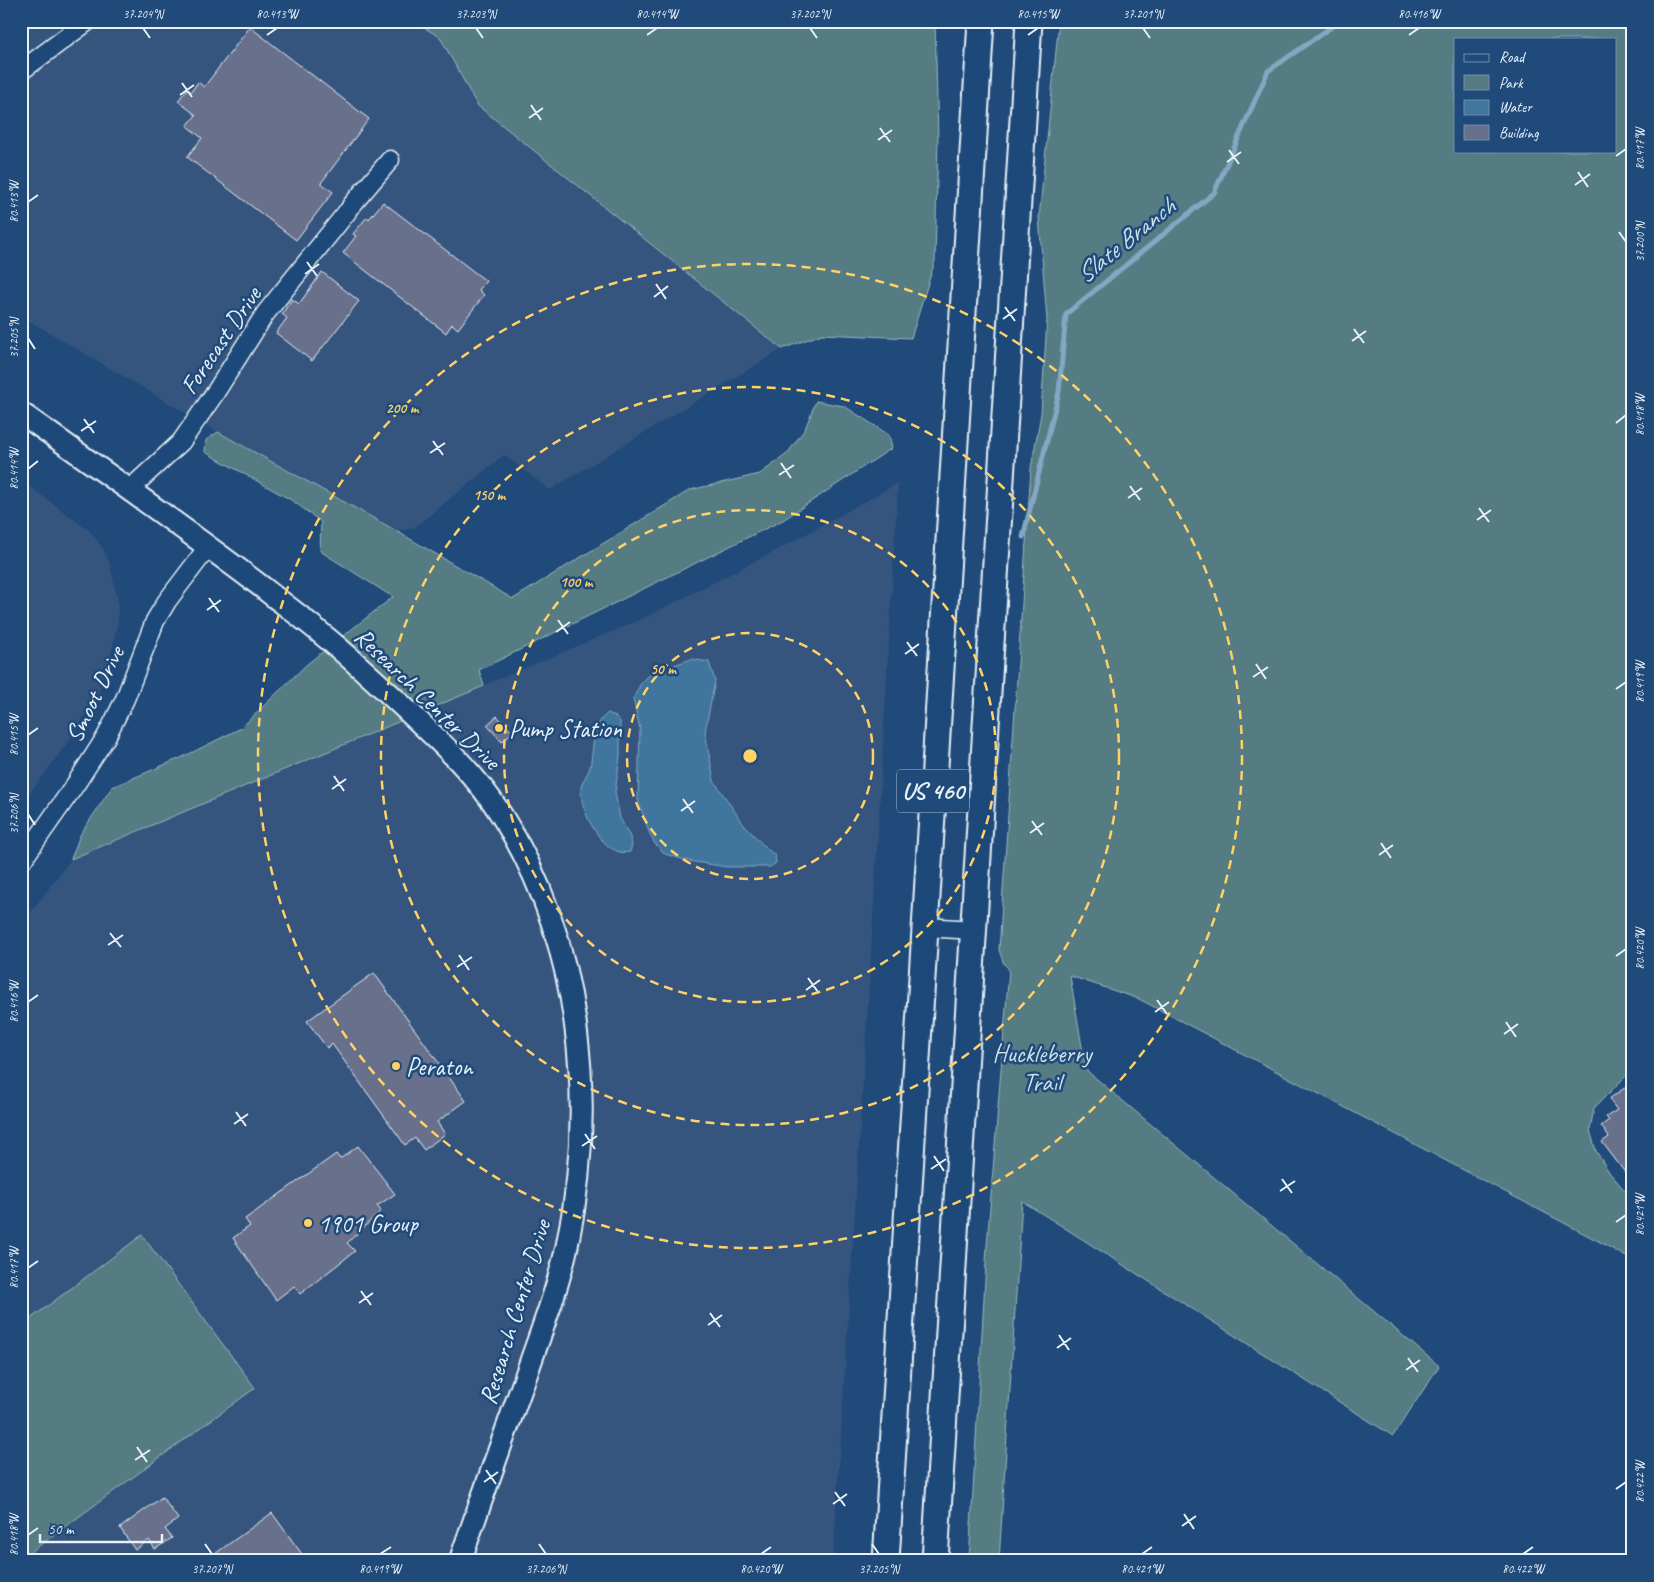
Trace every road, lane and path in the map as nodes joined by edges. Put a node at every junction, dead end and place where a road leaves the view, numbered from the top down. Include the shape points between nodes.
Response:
1 (88, 21) edge
2 (981, 21) edge
3 (1029, 21) edge
4 (21, 71) edge
5 (390, 160) dead end
6 (21, 413) edge
7 (129, 490) junction
8 (208, 547) junction
9 (21, 862) edge
10 (925, 927) junction
11 (974, 930) junction
12 (460, 1561) edge
13 (886, 1561) edge
14 (935, 1561) edge

1 - 4 street
2 - 10 highway, US 460
3 - 11 highway, US 460
5 - 7 street, Forecast Drive via 265,314 181,442
6 - 7 main road, Research Center Drive
7 - 8 main road, Research Center Drive
8 - 9 street, Smoot Drive via 155,621 125,699 106,737
8 - 12 main road, Research Center Drive via 323,635 458,759 490,798 522,850 539,886 559,946 570,996 580,1074 581,1141 577,1191 550,1307
10 - 11 street
10 - 13 highway, US 460
11 - 14 highway, US 460

